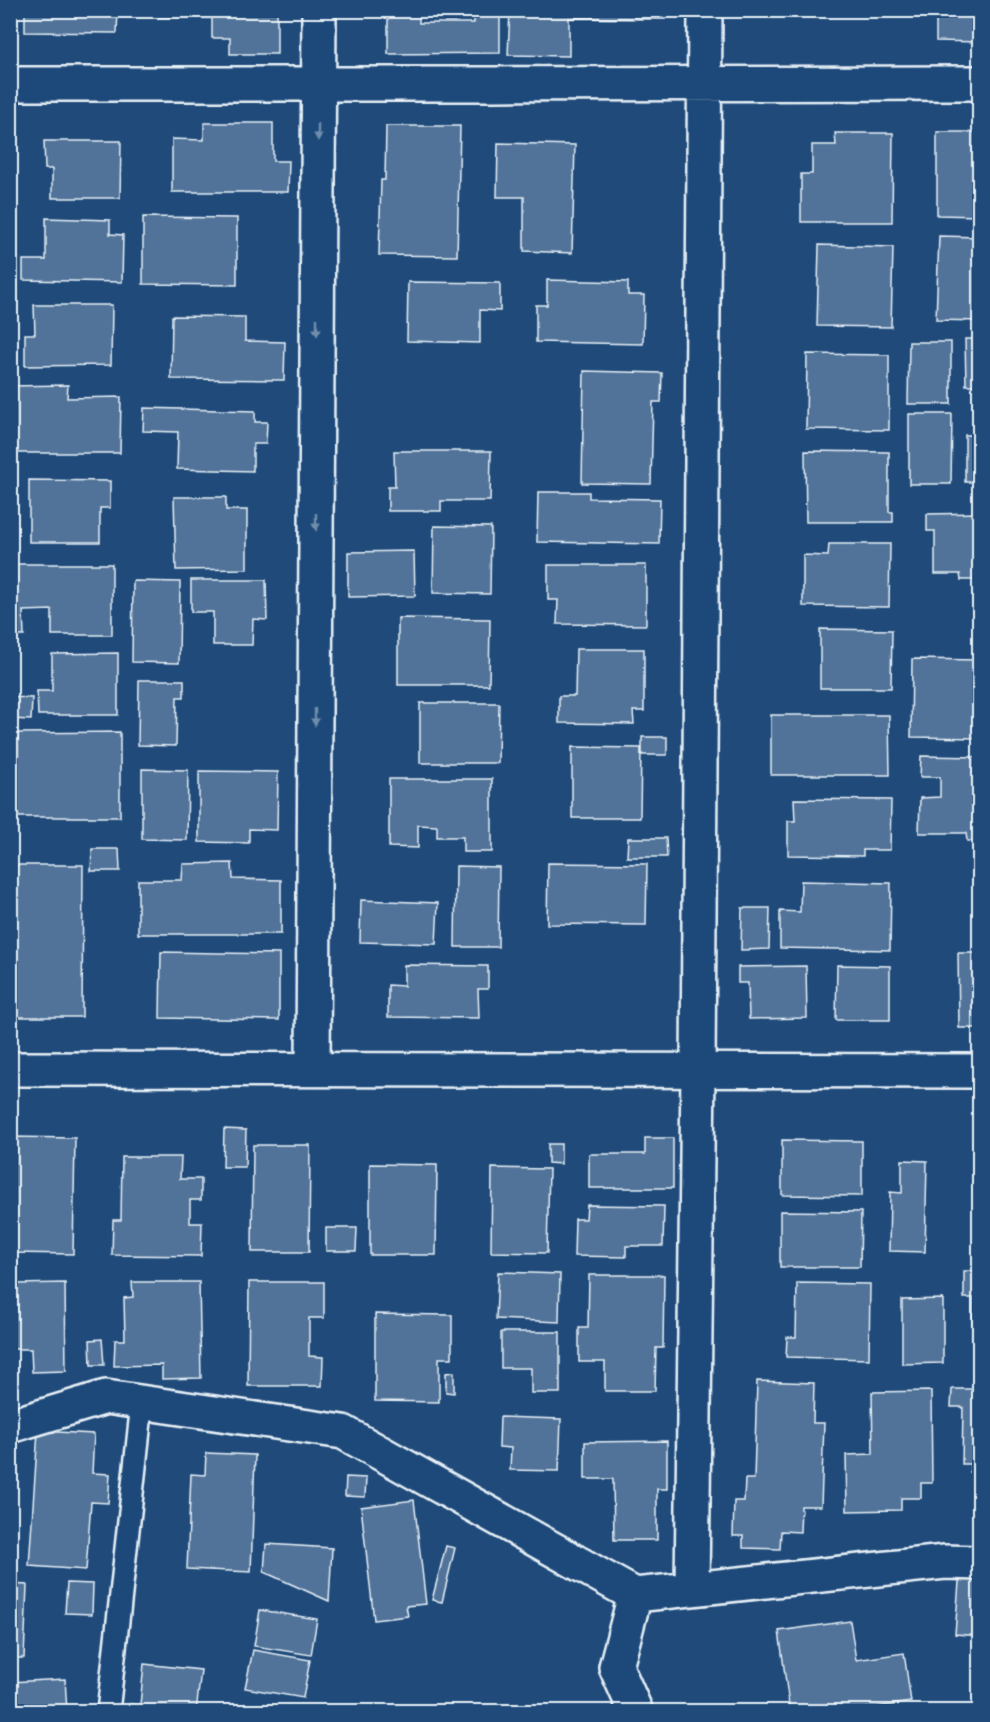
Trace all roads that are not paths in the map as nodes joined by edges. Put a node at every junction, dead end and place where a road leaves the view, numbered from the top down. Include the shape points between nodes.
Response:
1 (319, 10) edge
2 (705, 10) edge
3 (319, 83) junction
4 (980, 83) edge
5 (10, 84) edge
6 (705, 85) junction
7 (314, 1068) junction
8 (10, 1069) edge
9 (698, 1070) junction
10 (980, 1071) edge
11 (142, 1403) junction
12 (10, 1426) edge
13 (980, 1563) edge
14 (692, 1589) junction
15 (635, 1595) junction
16 (108, 1712) edge
17 (636, 1712) edge

1 - 3 street
2 - 6 street
3 - 5 street
3 - 6 street
3 -> 7 street
4 - 6 street
6 - 9 street
7 - 8 street
7 - 9 street
9 - 10 street
9 - 14 street
11 - 12 street via 106,1397
11 - 15 street via 343,1432
11 - 16 lane
13 - 14 street via 945,1562
14 - 15 street
15 - 17 street via 616,1667

